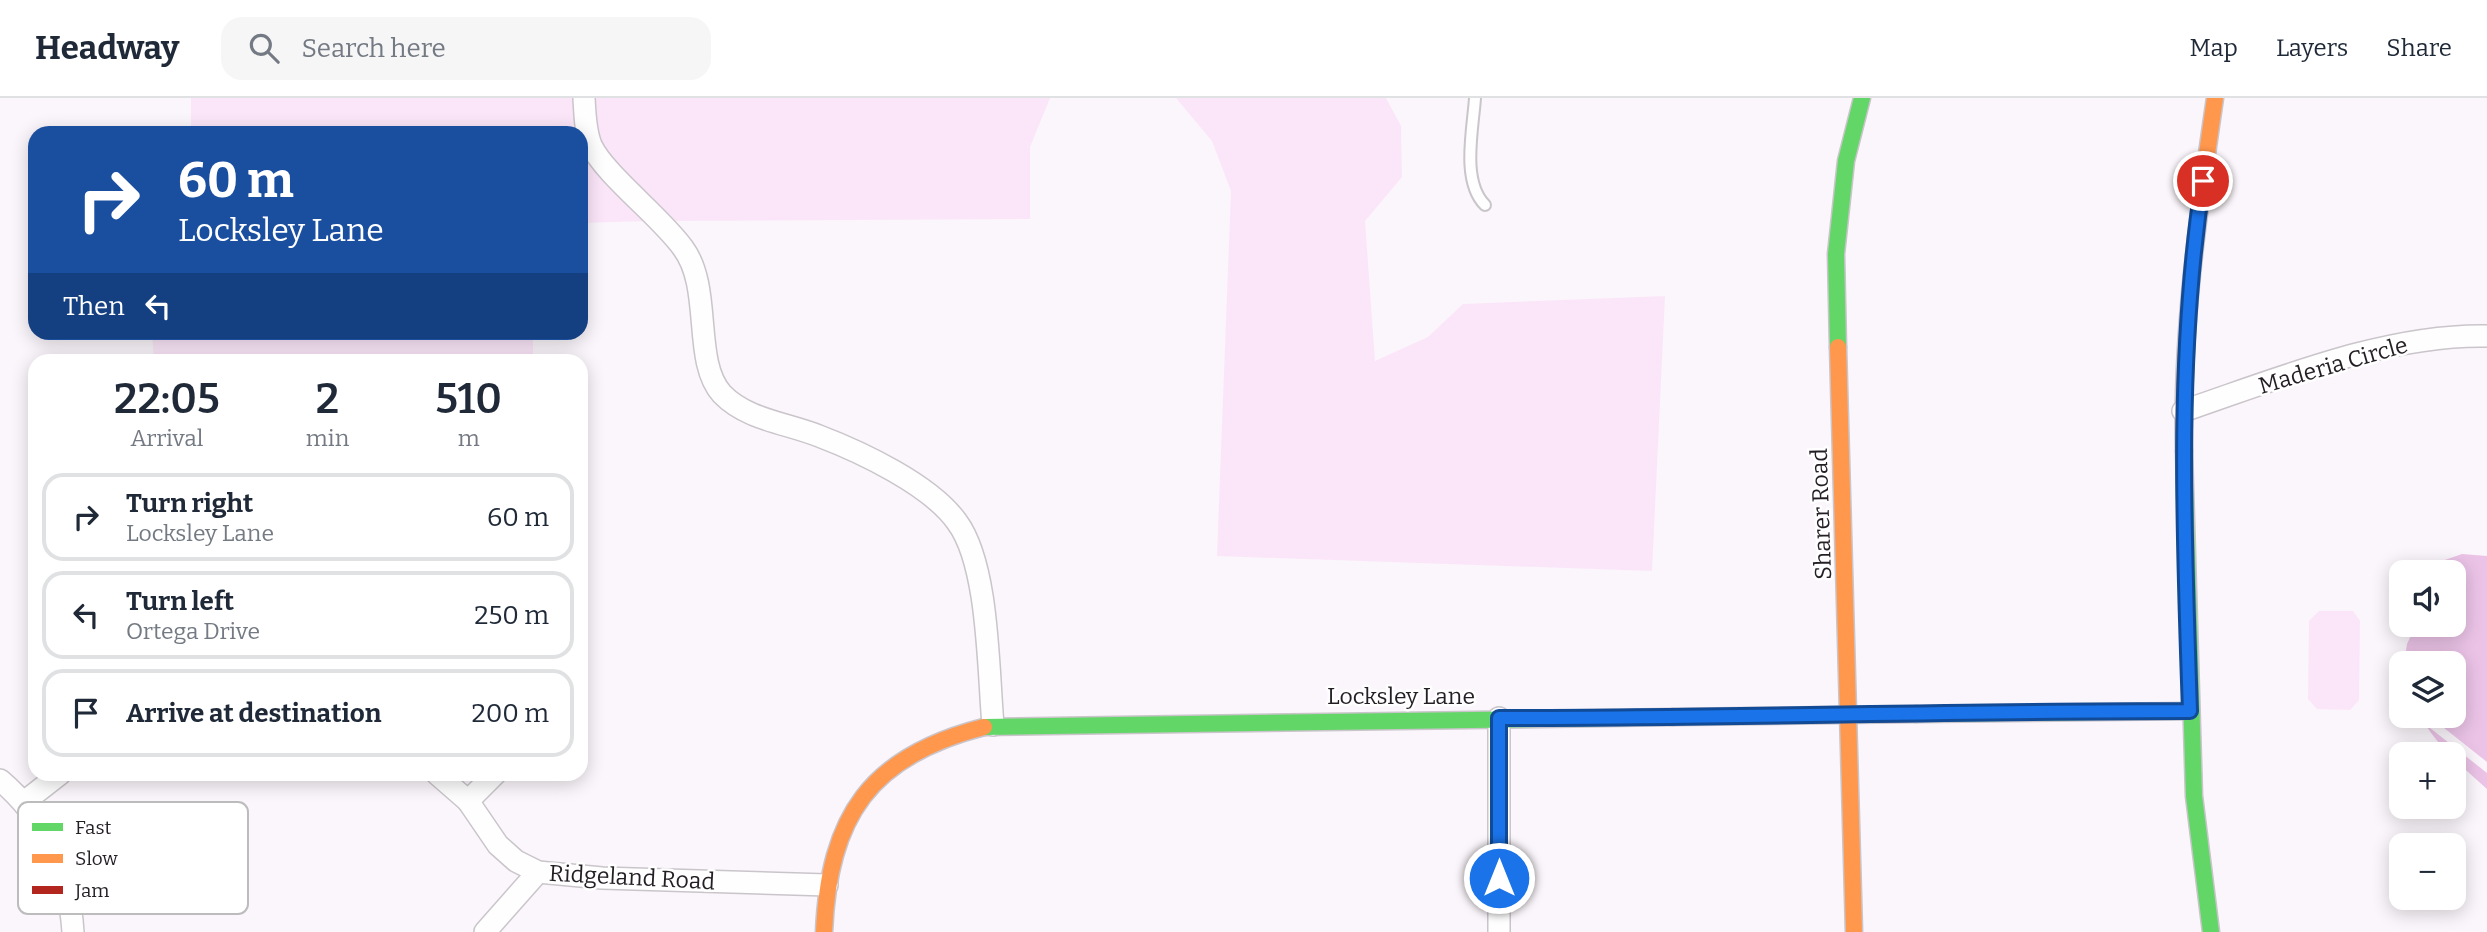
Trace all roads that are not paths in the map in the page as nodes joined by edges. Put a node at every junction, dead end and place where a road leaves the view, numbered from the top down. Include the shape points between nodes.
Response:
1 (584, 98) edge
2 (1475, 98) edge
3 (1862, 98) edge
4 (2216, 98) edge
5 (587, 126) edge
6 (588, 131) edge
7 (1485, 205) dead end
8 (2487, 336) edge
9 (2183, 411) junction
10 (2190, 711) junction
11 (1850, 715) junction
12 (1499, 718) junction
13 (993, 724) junction
14 (0, 780) edge
15 (51, 781) edge
16 (445, 781) edge
17 (488, 781) edge
18 (468, 801) junction
19 (24, 802) joint
20 (538, 872) junction
21 (827, 885) junction
22 (70, 914) edge
23 (73, 932) edge
24 (485, 932) edge
25 (824, 932) edge
26 (1499, 932) edge
27 (1854, 932) edge
28 (2211, 932) edge

1 - 5 street
2 - 7 lane via 1472,175 1477,197
3 - 11 street, Sharer Road via 1846,161 1836,254
4 - 9 street via 2196,227
6 - 13 street via 598,158 694,263 707,354 720,392 747,412 806,430 875,463 933,498 957,521 979,584
8 - 9 street, Maderia Circle via 2412,342 2365,353
9 - 10 street
10 - 11 street, Locksley Lane
10 - 28 street via 2194,796
11 - 12 street, Locksley Lane
11 - 27 street, Sharer Road
12 - 13 street, Locksley Lane
12 - 26 street
13 - 21 street, Locksley Lane via 926,745 878,778 848,818
14 - 19 street
15 - 19 street
16 - 18 street, Ridgeland Road
17 - 18 street
18 - 20 street, Ridgeland Road via 498,845
20 - 21 street, Ridgeland Road
20 - 24 street
21 - 25 street, Locksley Lane
22 - 23 street

